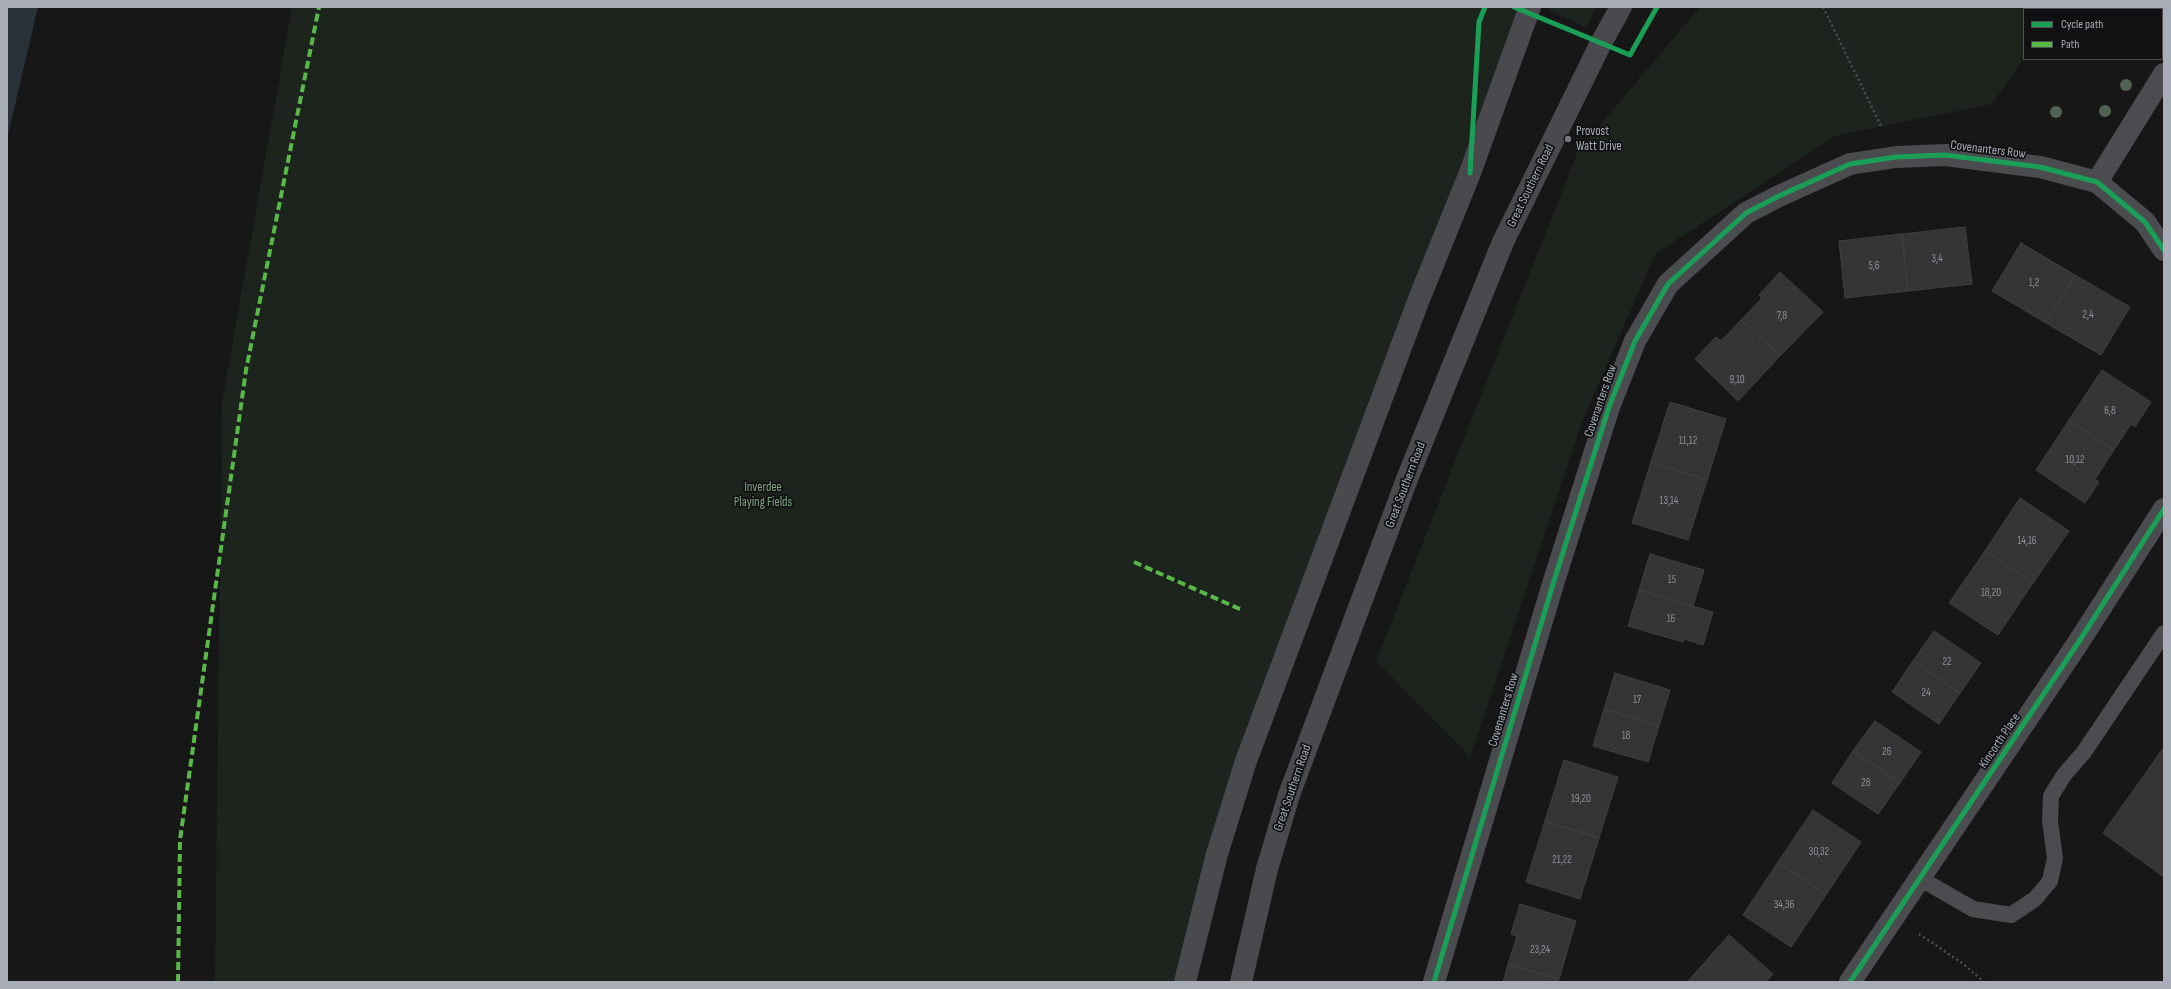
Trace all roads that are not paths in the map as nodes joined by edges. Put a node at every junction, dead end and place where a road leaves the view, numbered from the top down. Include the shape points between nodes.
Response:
1 (1530, 7) edge
2 (1621, 7) edge
3 (2164, 74) edge
4 (2097, 182) junction
5 (2164, 250) edge
6 (2164, 509) edge
7 (2164, 633) edge
8 (1921, 879) junction
9 (1185, 982) edge
10 (1241, 982) edge
11 (1434, 982) edge
12 (1850, 982) edge

1 - 9 main road via 1470,173 1419,299 1246,761 1217,854
2 - 10 main road, Great Southern Road via 1503,242 1407,479 1289,795 1267,869
3 - 4 street
4 - 5 street via 2146,222
4 - 11 street, Covenanters Row via 2040,167 1945,155 1896,157 1850,164 1746,214 1668,284 1635,341 1609,407 1553,584
6 - 8 street, Kincorth Place
7 - 8 lane via 2084,752 2064,775 2051,796 2050,821 2055,858 2050,881 2035,899 2011,915 1973,908
8 - 12 street, Kincorth Place

